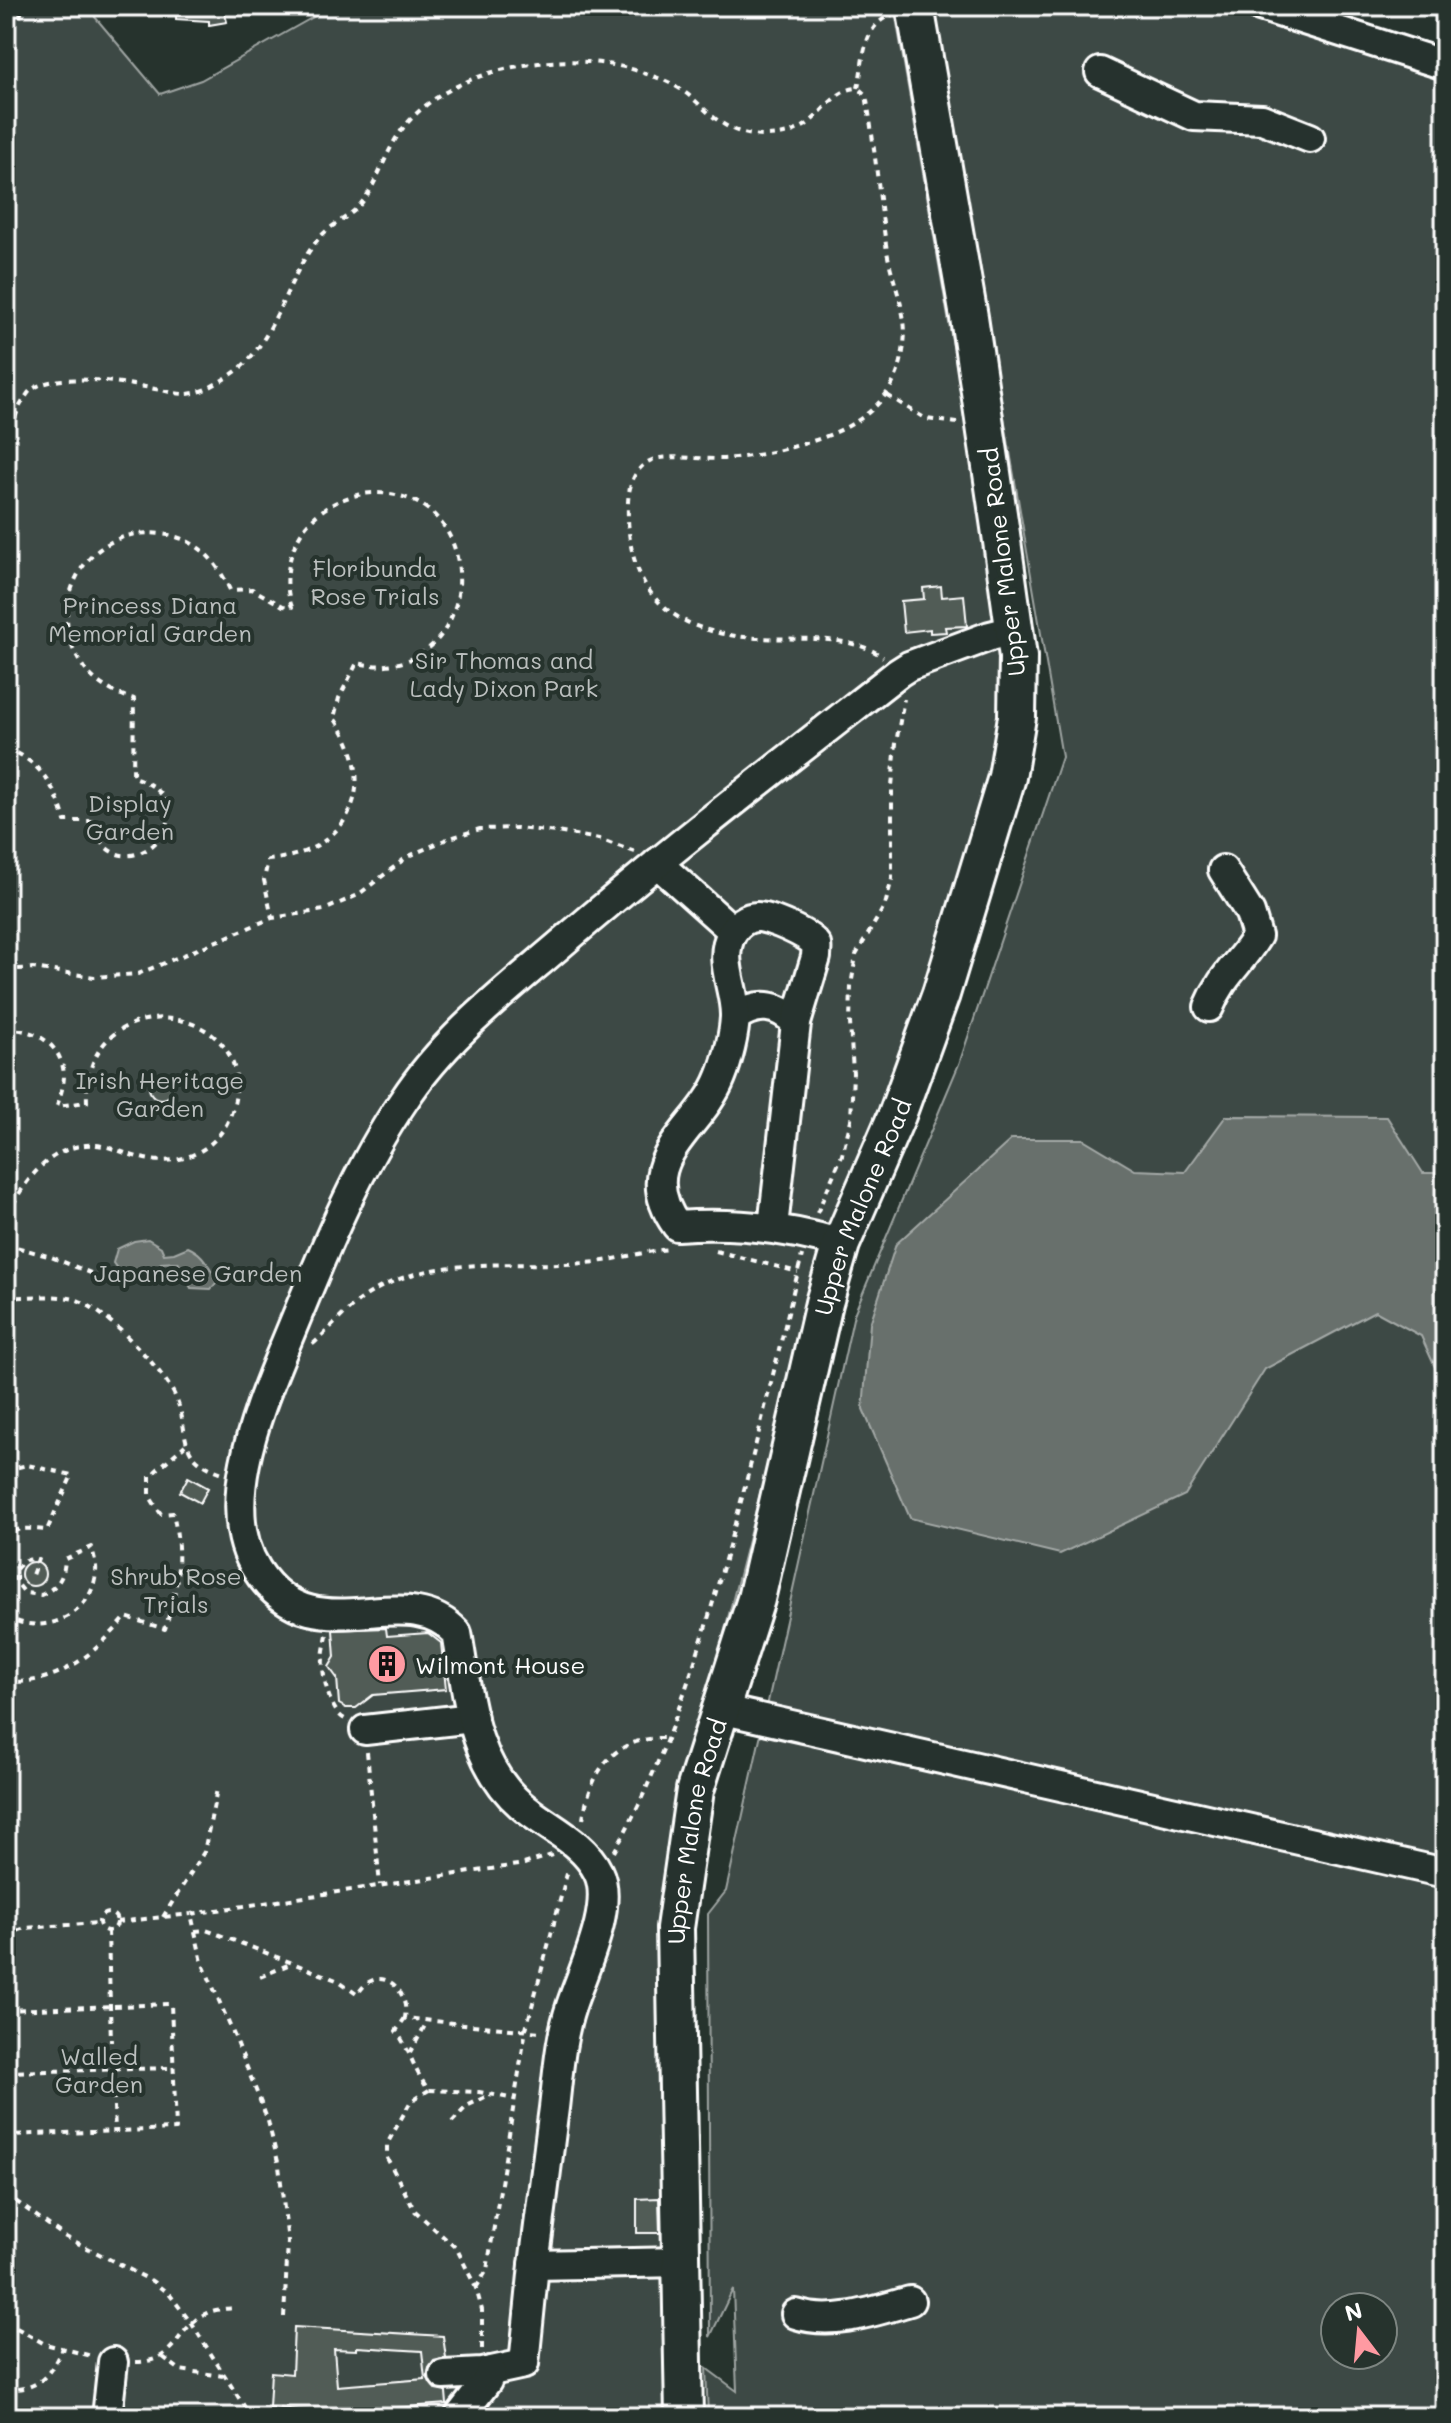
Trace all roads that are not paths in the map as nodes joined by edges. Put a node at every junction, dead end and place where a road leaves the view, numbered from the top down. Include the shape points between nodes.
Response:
1 (1260, 6) edge
2 (915, 7) edge
3 (1445, 65) edge
4 (1100, 72) dead end
5 (1310, 138) dead end
6 (1014, 630) junction
7 (657, 863) junction
8 (1223, 870) dead end
9 (733, 931) junction
10 (1209, 1007) dead end
11 (735, 1017) junction
12 (796, 1023) junction
13 (773, 1227) junction
14 (841, 1244) junction
15 (720, 1709) junction
16 (473, 1718) junction
17 (365, 1730) road end
18 (1445, 1873) edge
19 (682, 2262) junction
20 (534, 2265) junction
21 (910, 2301) dead end
22 (796, 2314) dead end
23 (113, 2362) road end
24 (486, 2372) junction
25 (444, 2375) dead end
26 (107, 2417) edge
27 (459, 2417) edge
28 (684, 2417) edge

1 - 3 street
2 - 6 main road, Upper Malone Road via 967,301
4 - 5 street via 1194,116 1262,119
6 - 7 street via 898,673
6 - 14 main road, Upper Malone Road via 1017,717 1007,777 941,994 897,1115
7 - 9 street
7 - 16 street via 487,1007 404,1098 349,1192 280,1358 240,1477 239,1507 254,1566 268,1586 291,1604 320,1614 418,1612 446,1622 457,1633
8 - 10 street via 1250,913 1257,936 1218,985
9 - 11 street via 727,971
9 - 12 street via 745,919 760,916 809,936 817,945
11 - 12 street via 766,1005
11 - 13 street via 721,1077 704,1108 677,1137 662,1169 661,1196 677,1226
12 - 13 street
13 - 14 street
14 - 15 main road, Upper Malone Road via 759,1585
15 - 18 street
15 - 19 main road, Upper Malone Road via 695,1790 675,1928
16 - 17 street
16 - 20 street via 501,1787 588,1856 603,1887 599,1930 563,2037
19 - 20 street
19 - 28 main road, Upper Malone Road
20 - 24 street via 524,2364
21 - 22 street via 830,2318
23 - 26 street
24 - 25 street
24 - 27 street via 487,2381

